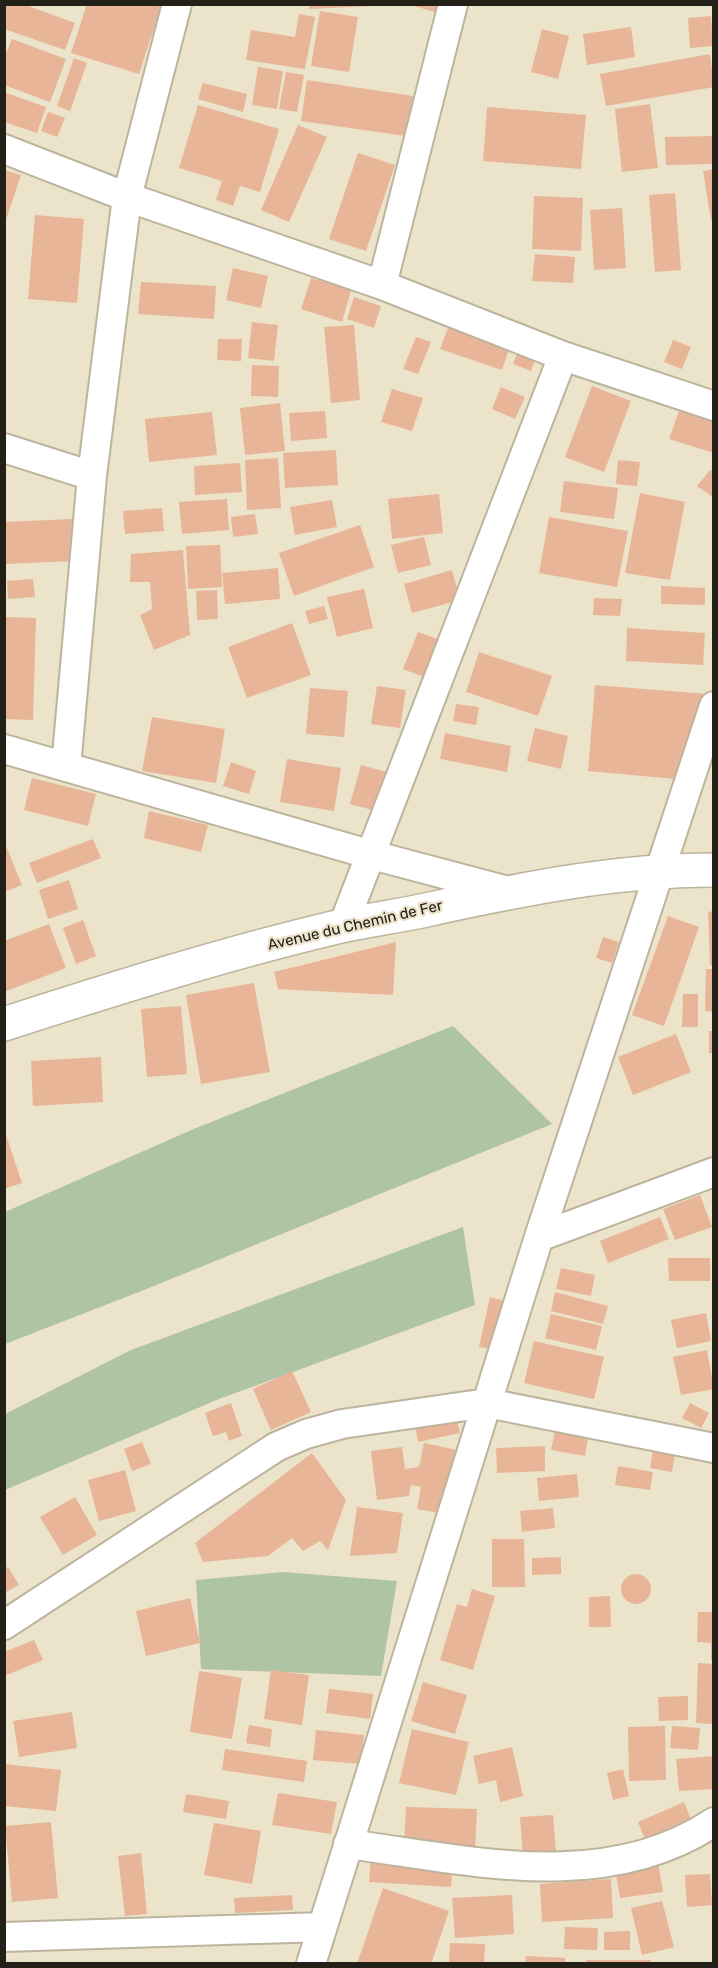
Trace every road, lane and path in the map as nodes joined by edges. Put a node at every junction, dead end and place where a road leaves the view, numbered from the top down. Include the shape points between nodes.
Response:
1 (177, 4) edge
2 (453, 4) edge
3 (4, 149) edge
4 (127, 197) junction
5 (382, 285) junction
6 (563, 356) junction
7 (714, 406) edge
8 (4, 448) edge
9 (92, 476) junction
10 (714, 706) edge
11 (4, 749) edge
12 (66, 767) junction
13 (372, 855) junction
14 (662, 870) junction
15 (714, 870) edge
16 (508, 891) junction
17 (343, 926) junction
18 (4, 1024) edge
19 (714, 1172) edge
20 (539, 1237) junction
21 (487, 1403) junction
22 (714, 1448) edge
23 (4, 1625) edge
24 (714, 1822) edge
25 (348, 1844) junction
26 (322, 1927) junction
27 (4, 1937) edge
28 (311, 1964) edge

1 - 4 street
2 - 5 street
3 - 4 street
4 - 5 street
4 - 9 street
5 - 6 street
6 - 7 street
6 - 13 street
8 - 9 street
9 - 12 street
10 - 14 street
11 - 12 street
12 - 13 street
13 - 16 street
13 - 17 street
14 - 15 street, Avenue du Chemin de Fer
14 - 16 street, Avenue du Chemin de Fer
14 - 20 street
16 - 17 street, Avenue du Chemin de Fer
17 - 18 street, Avenue du Chemin de Fer via 163,973
19 - 20 street
20 - 21 street
21 - 22 street
21 - 23 street via 342,1424 306,1434 276,1448
21 - 25 street
24 - 25 street via 689,1839 648,1855 551,1868
25 - 26 street
26 - 27 street
26 - 28 street

